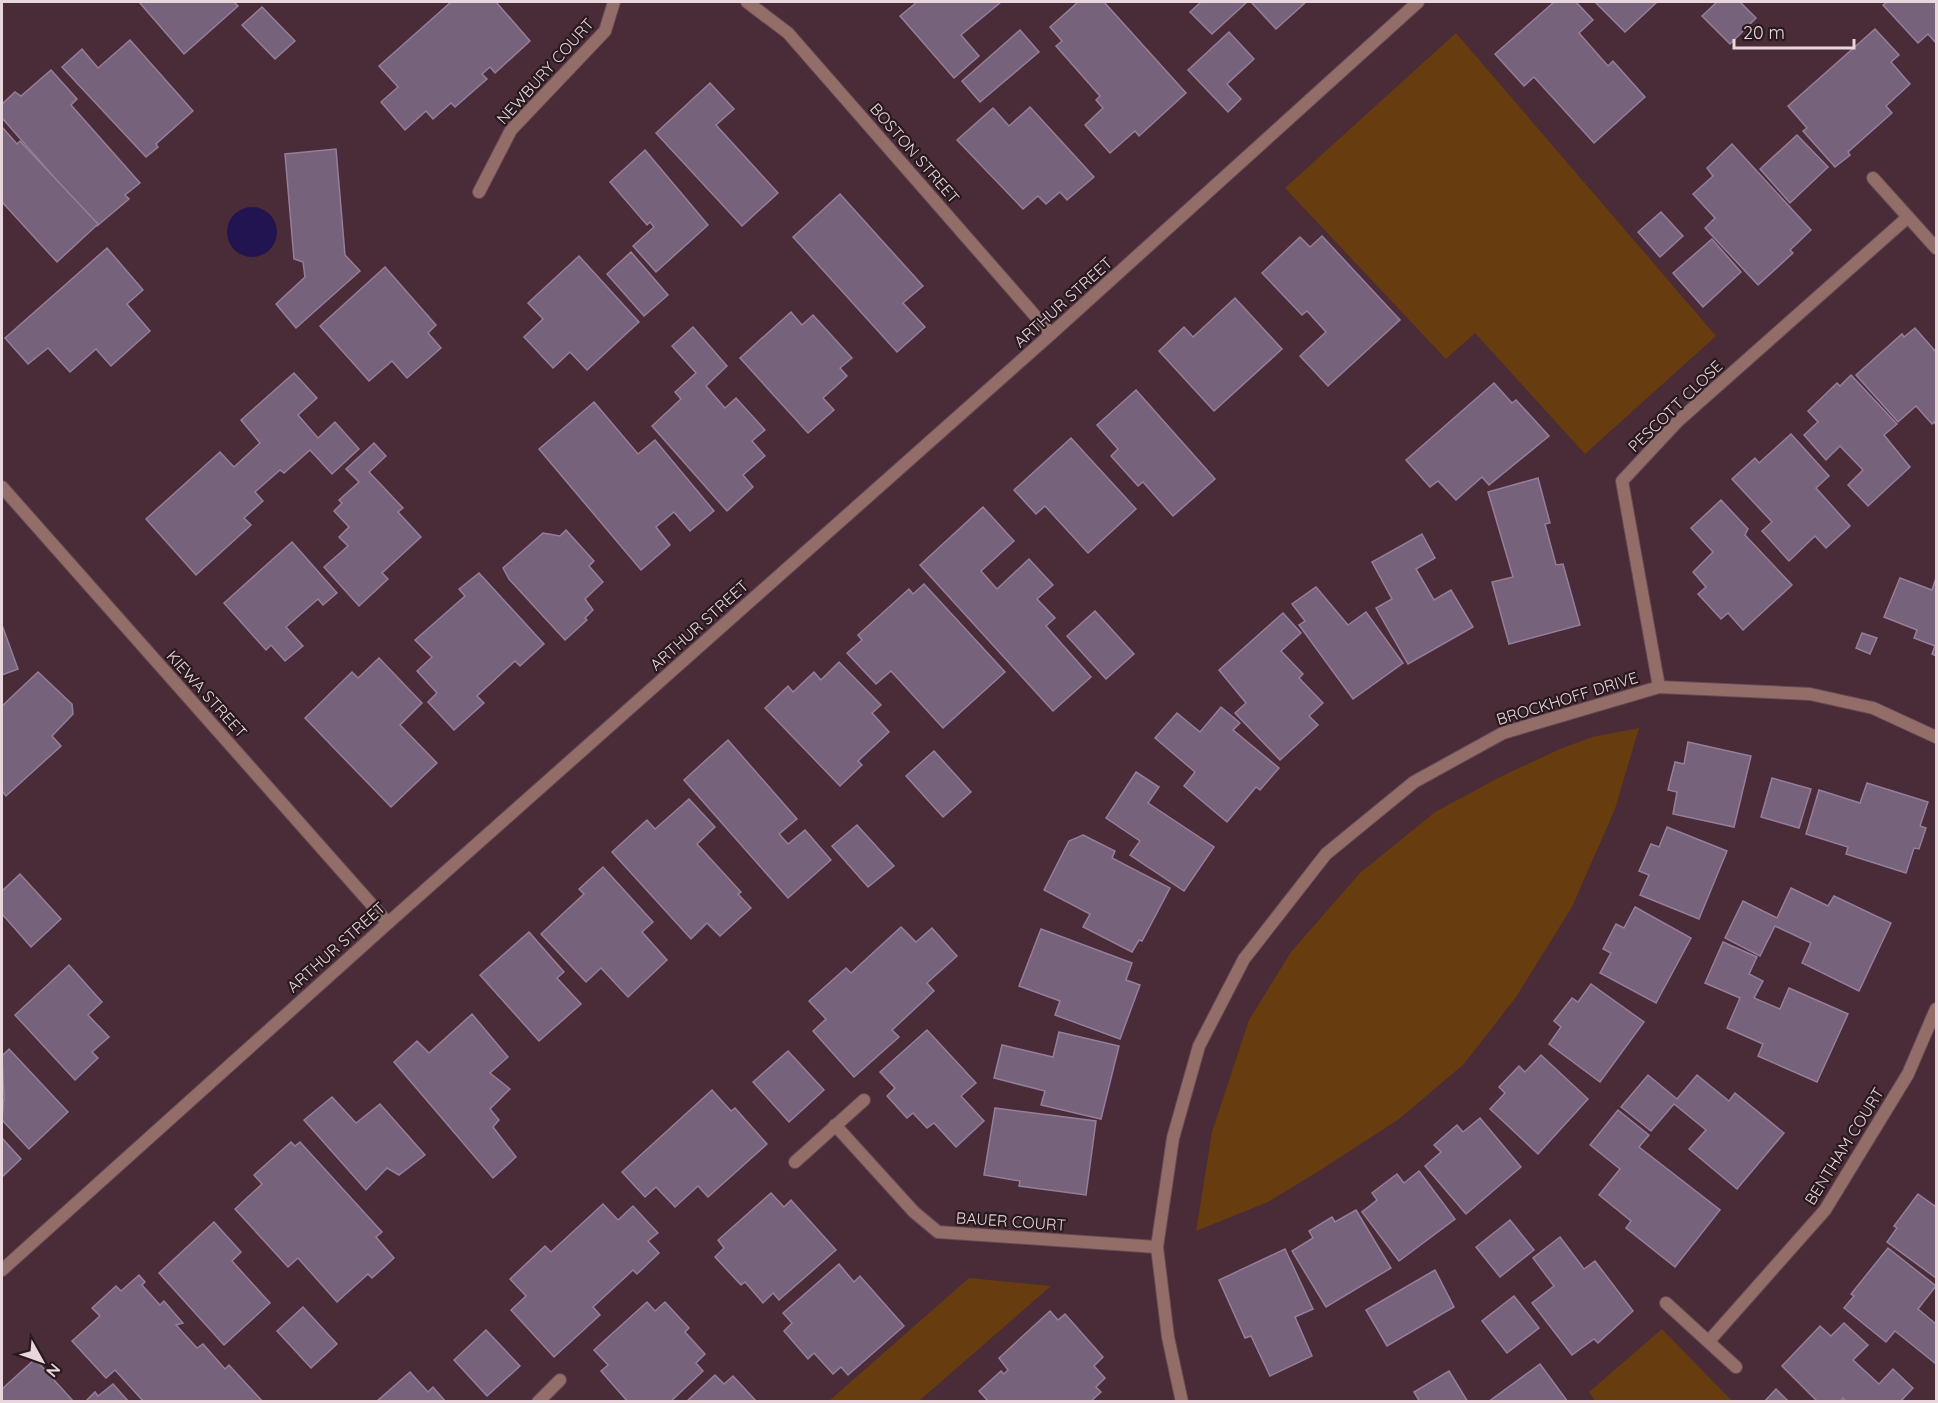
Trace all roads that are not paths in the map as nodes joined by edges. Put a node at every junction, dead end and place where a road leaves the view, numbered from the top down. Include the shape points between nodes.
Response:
1 (614, 2) edge
2 (747, 2) edge
3 (1418, 2) edge
4 (1873, 178) dead end
5 (479, 192) dead end
6 (1908, 217) junction
7 (1936, 248) edge
8 (1051, 334) junction
9 (2, 487) edge
10 (1659, 687) junction
11 (1936, 737) edge
12 (388, 923) junction
13 (1936, 1009) edge
14 (864, 1100) dead end
15 (835, 1125) junction
16 (795, 1162) dead end
17 (1157, 1247) junction
18 (2, 1270) edge
19 (1666, 1303) dead end
20 (1709, 1341) junction
21 (1736, 1366) dead end
22 (560, 1380) dead end
23 (538, 1401) edge
24 (1182, 1401) edge

1 - 5 street, NEWBURY COURT via 605,31 512,130
2 - 8 street, BOSTON STREET via 788,33
3 - 8 street, ARTHUR STREET
4 - 6 street
6 - 7 street
6 - 10 street, PESCOTT CLOSE via 1678,421 1622,481
8 - 12 street, ARTHUR STREET
9 - 12 street, KIEWA STREET
10 - 11 street, BROCKHOFF DRIVE via 1810,694 1873,708
10 - 17 street, BROCKHOFF DRIVE via 1503,733 1414,782 1326,854 1244,959 1199,1046 1173,1138
12 - 18 street, ARTHUR STREET
13 - 20 street, BENTHAM COURT via 1908,1074 1825,1210
14 - 15 street
15 - 16 street
15 - 17 street, BAUER COURT via 914,1212 938,1232
17 - 24 street, BROCKHOFF DRIVE via 1168,1337
19 - 20 street
20 - 21 street
22 - 23 street

